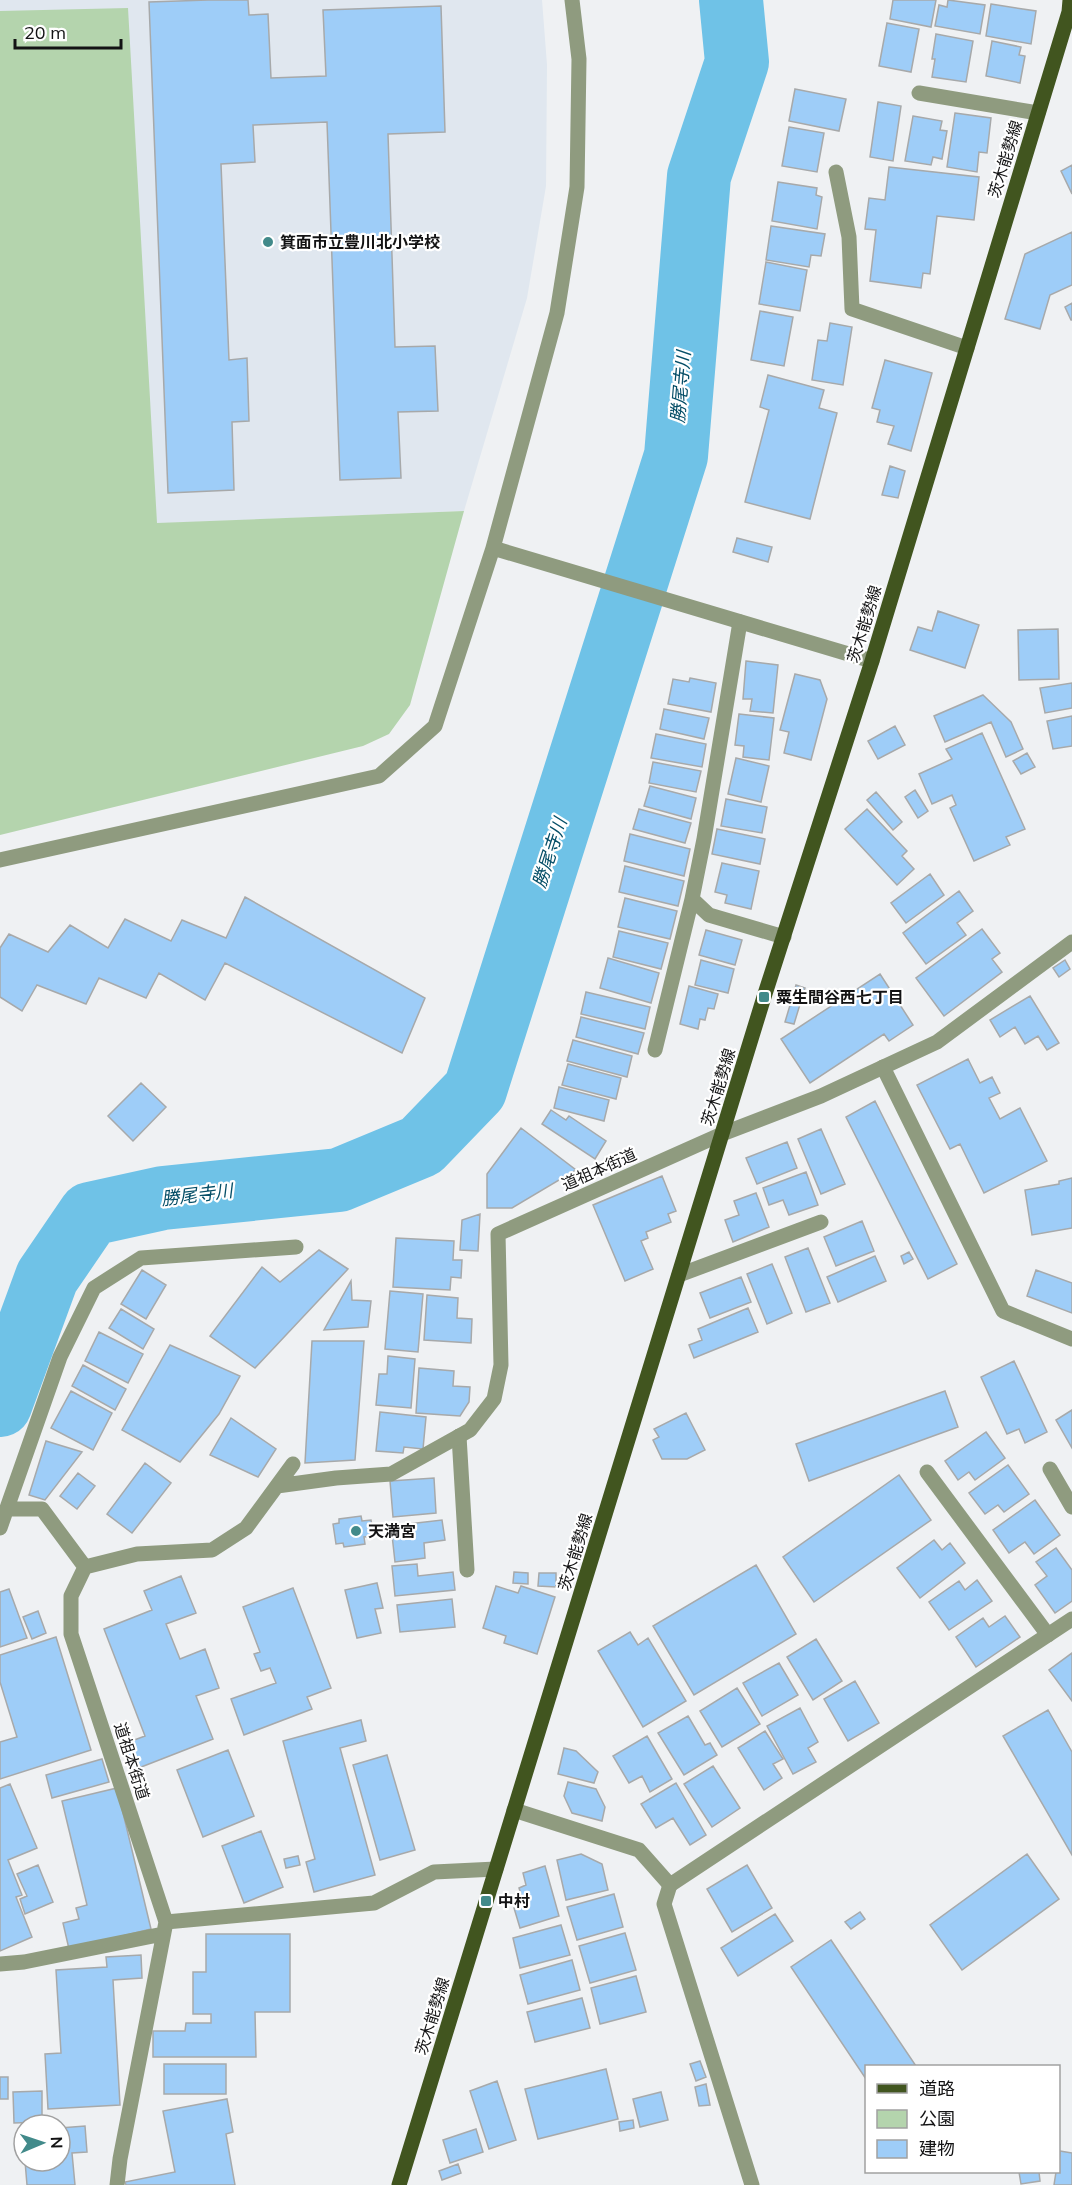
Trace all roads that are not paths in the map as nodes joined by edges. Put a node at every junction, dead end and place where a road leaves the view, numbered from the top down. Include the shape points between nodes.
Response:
1 (572, 0) edge
2 (1070, 0) edge
3 (919, 93) dead end
4 (1038, 113) junction
5 (836, 172) dead end
6 (967, 348) junction
7 (493, 548) junction
8 (740, 622) junction
9 (872, 661) junction
10 (0, 860) edge
11 (692, 899) junction
12 (784, 937) junction
13 (1072, 942) edge
14 (655, 1050) dead end
15 (883, 1067) junction
16 (722, 1134) junction
17 (821, 1222) dead end
18 (296, 1247) dead end
19 (679, 1275) junction
20 (1072, 1339) edge
21 (459, 1436) junction
22 (293, 1464) dead end
23 (1050, 1469) dead end
24 (927, 1472) dead end
25 (277, 1486) junction
26 (1072, 1507) edge
27 (7, 1509) junction
28 (0, 1528) edge
29 (85, 1567) junction
30 (467, 1570) dead end
31 (1072, 1619) edge
32 (1048, 1635) junction
33 (514, 1810) junction
34 (496, 1869) junction
35 (670, 1885) junction
36 (164, 1928) junction
37 (0, 1964) edge
38 (117, 2185) edge
39 (399, 2185) edge
40 (752, 2185) edge

1 - 7 street via 579,59 577,187 557,314
2 - 4 main road, 茨木能勢線
3 - 4 street
4 - 6 main road, 茨木能勢線
5 - 6 street via 849,237 852,309
6 - 9 main road, 茨木能勢線
7 - 8 street
7 - 10 street via 435,726 379,776
8 - 9 street
8 - 11 street
9 - 12 main road, 茨木能勢線
11 - 12 street via 709,915
11 - 14 street
12 - 16 main road, 茨木能勢線
13 - 15 street, 道祖本街道 via 937,1042
15 - 16 street, 道祖本街道
15 - 20 street via 1003,1311
16 - 19 main road, 茨木能勢線
16 - 21 street, 道祖本街道 via 498,1234 501,1365 494,1399 470,1430
17 - 19 street
18 - 27 street via 141,1258 94,1288 60,1357
19 - 33 main road, 茨木能勢線
21 - 25 street, 道祖本街道 via 390,1474
21 - 30 street
22 - 25 street
23 - 26 street
24 - 32 street
25 - 29 street via 246,1528 212,1550 137,1554
27 - 28 street
27 - 29 street via 42,1509
29 - 36 street, 道祖本街道 via 71,1596 71,1634
31 - 32 street
32 - 35 street
33 - 34 main road, 茨木能勢線
33 - 35 street via 639,1850
34 - 36 street via 434,1872 374,1903
34 - 39 main road, 茨木能勢線
35 - 40 street via 664,1905
36 - 37 street via 24,1962
36 - 38 street, 道祖本街道

